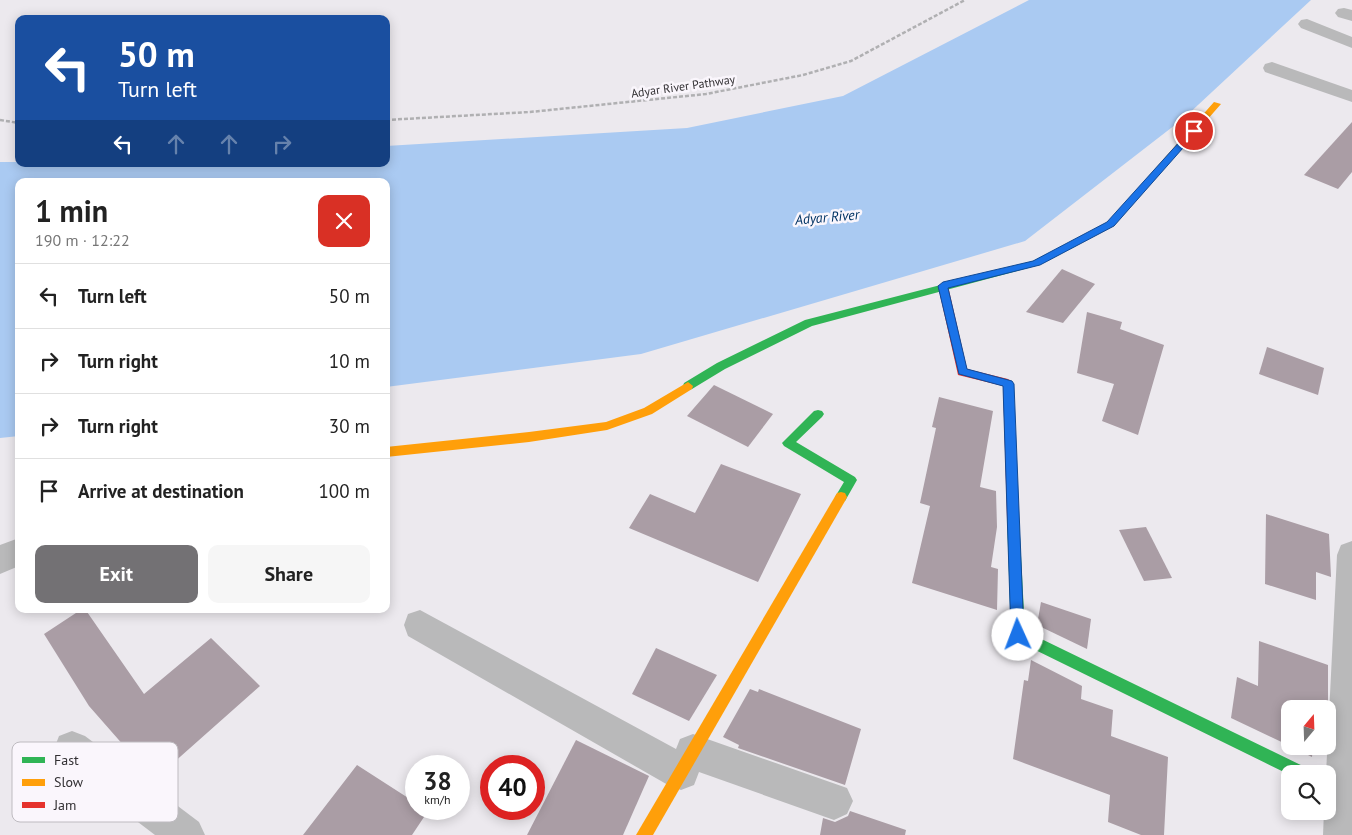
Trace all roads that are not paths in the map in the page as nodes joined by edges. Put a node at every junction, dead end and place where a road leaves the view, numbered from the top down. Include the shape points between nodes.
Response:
1 (1307, 24) dead end
2 (1352, 43) edge
3 (1272, 68) dead end
4 (1352, 96) edge
5 (1217, 104) dead end
6 (943, 286) junction
7 (818, 414) dead end
8 (390, 452) edge
9 (15, 553) edge
10 (1352, 554) edge
11 (0, 560) edge
12 (420, 625) dead end
13 (1350, 698) edge
14 (687, 762) junction
15 (1285, 765) edge
16 (1336, 789) edge
17 (834, 801) dead end
18 (169, 822) edge
19 (186, 835) edge
20 (644, 835) edge
21 (1342, 835) edge

1 - 2 street
3 - 4 street
5 - 6 street via 1111,224 1036,263
6 - 8 street via 809,323 721,366 648,411 607,426 529,438
6 - 15 street via 962,372 1008,384 1018,635
7 - 14 street via 788,443 850,480
9 - 11 street
10 - 13 street
12 - 14 street
13 - 16 street
14 - 17 street
14 - 20 street
16 - 21 street
18 - 19 street

